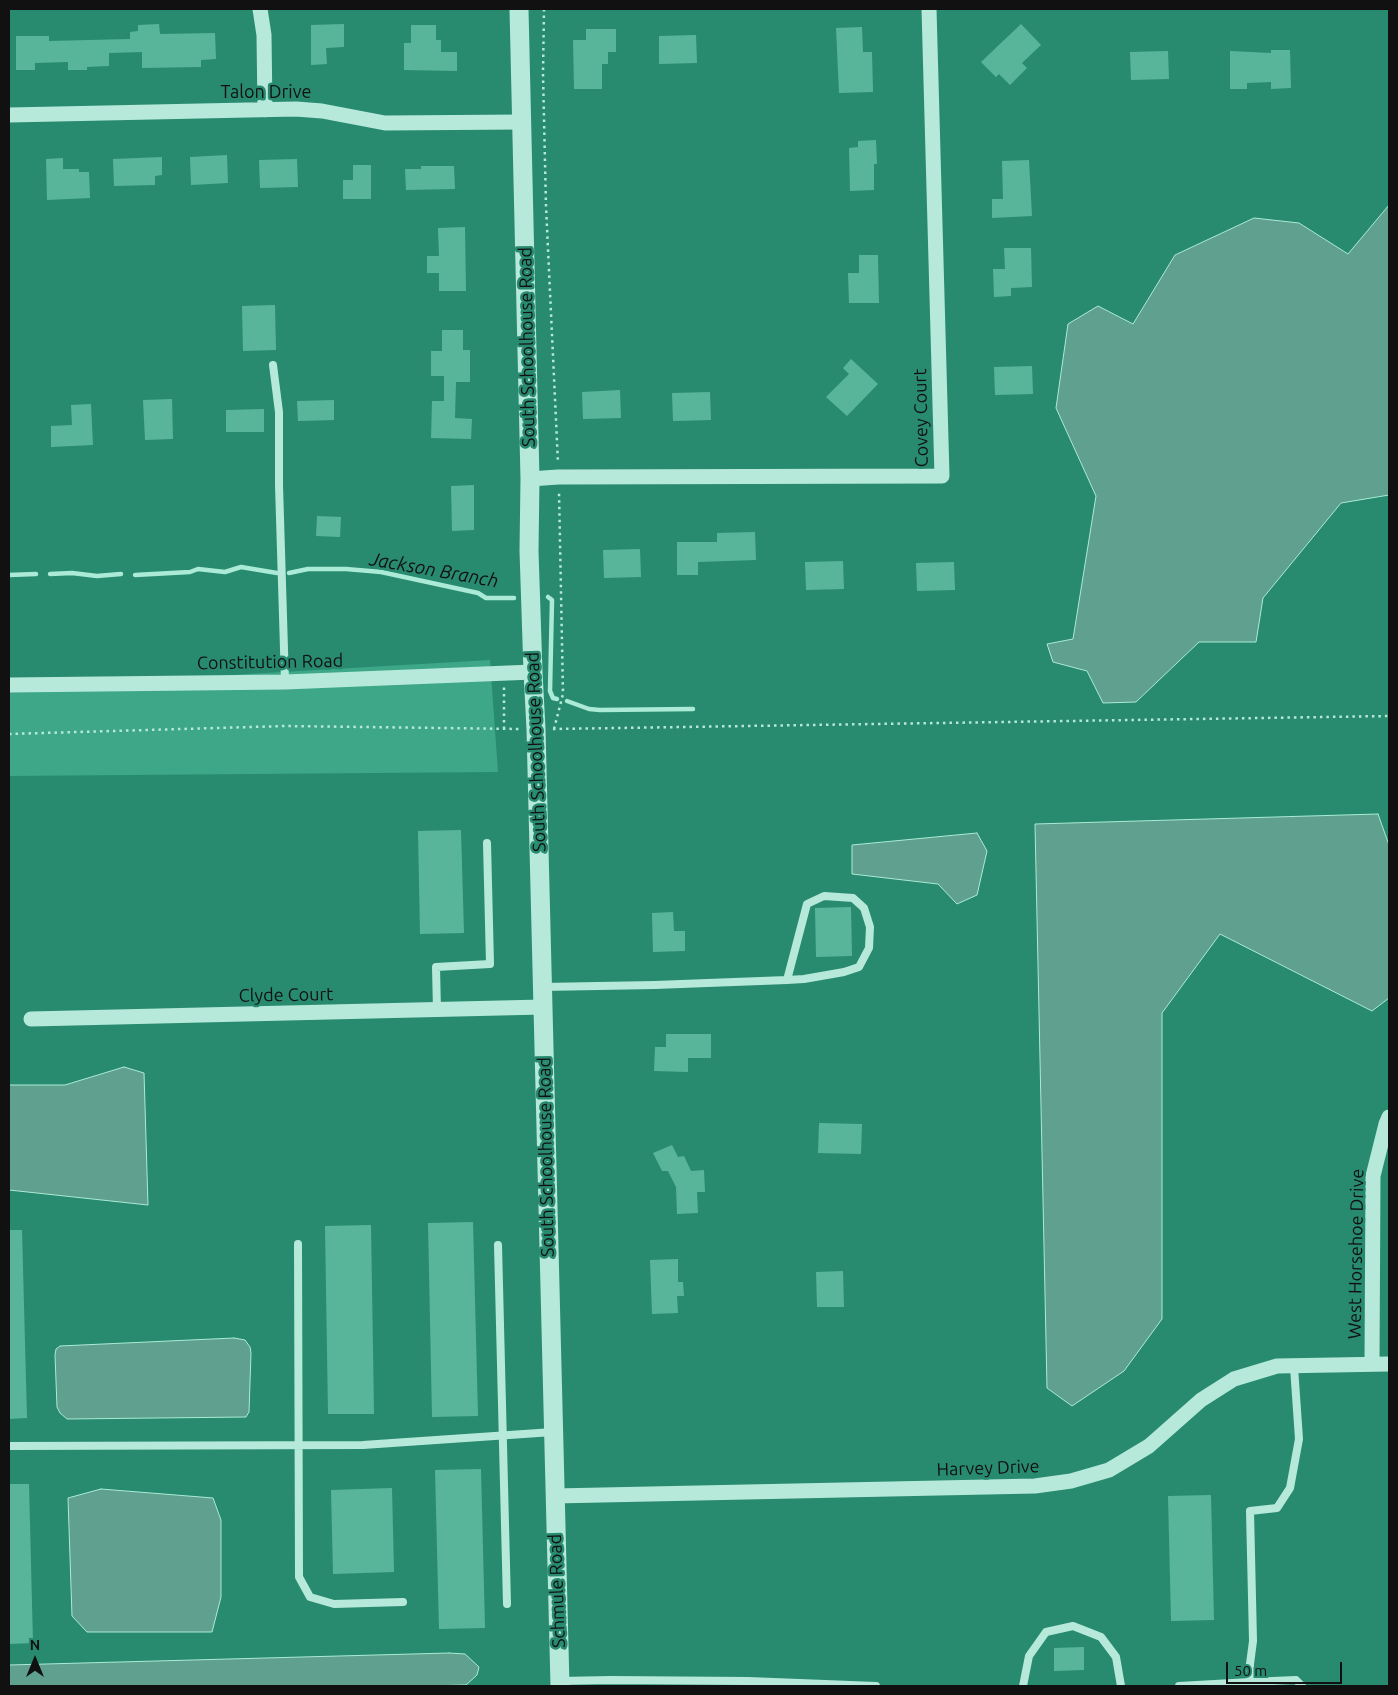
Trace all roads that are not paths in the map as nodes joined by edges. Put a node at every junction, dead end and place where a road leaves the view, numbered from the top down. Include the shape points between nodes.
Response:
1 (260, 9) edge
2 (519, 9) edge
3 (929, 9) edge
4 (265, 110) junction
5 (9, 115) edge
6 (522, 122) junction
7 (273, 365) dead end
8 (530, 479) junction
9 (533, 672) junction
10 (285, 682) junction
11 (9, 685) edge
12 (487, 843) dead end
13 (786, 980) junction
14 (542, 987) junction
15 (543, 1007) junction
16 (437, 1010) junction
17 (30, 1019) dead end
18 (1389, 1117) edge
19 (298, 1244) dead end
20 (498, 1245) dead end
21 (1372, 1364) junction
22 (1389, 1364) edge
23 (1294, 1367) junction
24 (553, 1432) junction
25 (504, 1436) junction
26 (9, 1446) edge
27 (300, 1446) junction
28 (554, 1496) junction
29 (403, 1602) dead end
30 (507, 1604) dead end
31 (1250, 1682) junction
32 (560, 1684) edge
33 (876, 1686) edge
34 (1023, 1686) edge
35 (1121, 1686) edge
36 (1179, 1686) edge
37 (1302, 1686) edge

1 - 4 street via 264,36
2 - 6 street, South Schoolhouse Road
3 - 8 street, Covey Court via 942,476
4 - 5 street, Talon Drive
4 - 6 street, Talon Drive via 309,110 385,123
6 - 8 street, South Schoolhouse Road
7 - 10 lane via 279,412
8 - 9 street, South Schoolhouse Road
9 - 10 street, Constitution Road
9 - 14 street, South Schoolhouse Road
10 - 11 street, Constitution Road
12 - 16 lane via 490,964 436,966
13 - 13 lane via 844,972 859,966 869,948 870,927 864,908 853,898 824,896 807,904
13 - 14 lane
14 - 15 street, South Schoolhouse Road
15 - 16 street, Clyde Court
15 - 24 street, South Schoolhouse Road
16 - 17 street, Clyde Court
18 - 21 street, West Horsehoe Drive via 1373,1176
19 - 27 lane
20 - 25 lane
21 - 22 street, Harvey Drive
21 - 23 street, Harvey Drive
23 - 28 street, Harvey Drive via 1276,1366 1234,1379 1201,1400 1149,1446 1109,1470 1070,1481 1034,1486
23 - 31 lane via 1299,1439 1290,1488 1278,1508 1250,1510 1253,1641
24 - 25 lane
24 - 28 street, South Schoolhouse Road
25 - 27 lane
25 - 30 lane
26 - 27 lane
27 - 29 lane via 299,1577 310,1597 334,1604
28 - 32 street, Schmule Road
31 - 36 lane
31 - 37 lane via 1296,1680
32 - 33 lane via 610,1680
34 - 35 lane via 1029,1656 1046,1632 1073,1626 1101,1637 1116,1657

